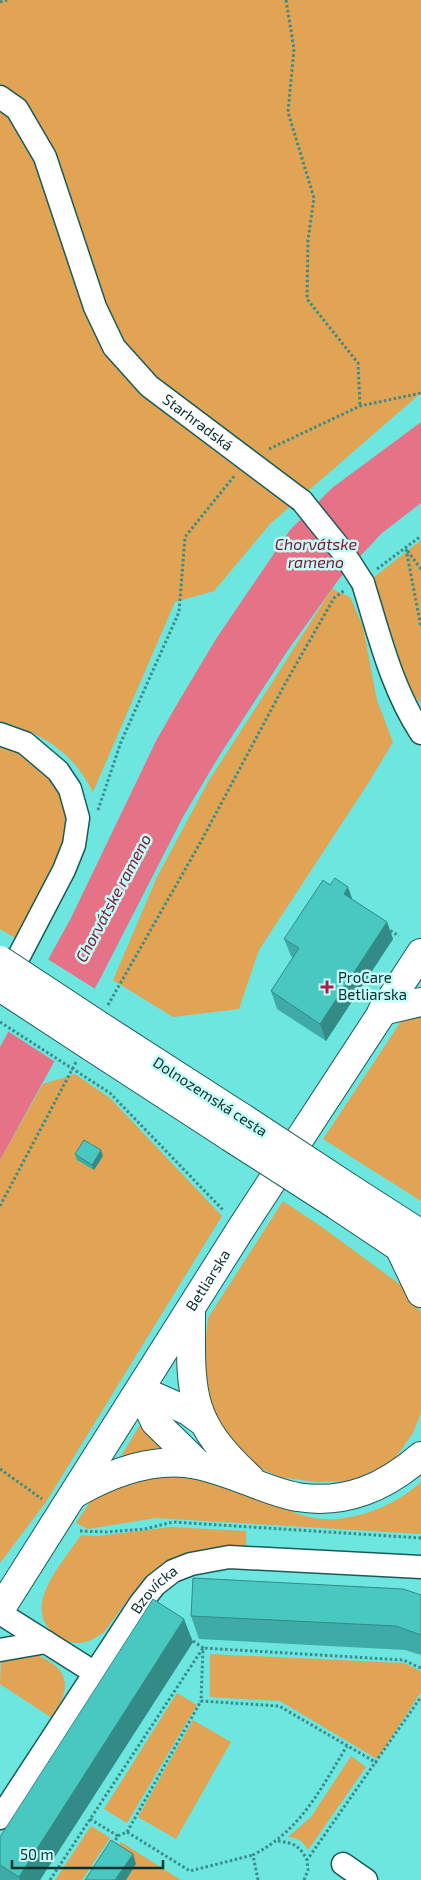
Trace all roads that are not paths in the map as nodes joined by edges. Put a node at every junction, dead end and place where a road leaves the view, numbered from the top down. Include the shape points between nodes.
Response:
1 (0, 97) edge
2 (421, 733) edge
3 (0, 734) edge
4 (421, 953) edge
5 (0, 960) edge
6 (0, 989) edge
7 (421, 1002) edge
8 (382, 1011) junction
9 (93, 1035) junction
10 (342, 1196) junction
11 (393, 1216) junction
12 (421, 1222) edge
13 (410, 1241) edge
14 (421, 1262) edge
15 (421, 1293) edge
16 (191, 1309) junction
17 (140, 1390) junction
18 (203, 1422) junction
19 (419, 1455) edge
20 (199, 1465) junction
21 (256, 1483) junction
22 (75, 1493) junction
23 (421, 1567) edge
24 (0, 1611) edge
25 (46, 1642) junction
26 (0, 1650) edge
27 (95, 1673) junction
28 (0, 1818) edge
29 (343, 1864) dead end
30 (366, 1880) edge

1 - 2 street, Starhradská, bridge via 17,109 45,157 95,307 114,346 150,386 302,501 344,552 362,580 387,663
3 - 6 street via 25,743 58,771 70,789 78,818 74,845 64,870
4 - 8 street, Betliarska
5 - 9 street, Dolnozemská cesta, bridge
6 - 9 street, Dolnozemská cesta, bridge
7 - 8 street
8 - 16 street, Betliarska
9 - 10 street, Dolnozemská cesta, bridge
10 - 11 street, Dolnozemská cesta
10 - 13 street, Dolnozemská cesta
11 - 12 street
11 - 13 street, Dolnozemská cesta
13 - 14 street, Dolnozemská cesta
13 - 15 street
16 - 17 street, Betliarska
16 - 18 street via 192,1388
17 - 18 street via 173,1403
17 - 20 street via 155,1422
17 - 22 street, Betliarska
18 - 21 street via 225,1454
19 - 21 street via 384,1484 340,1497 297,1497
20 - 21 street
20 - 22 street via 177,1463 124,1469
22 - 24 street, Betliarska
23 - 27 street, Bzovícka via 229,1558 191,1564 173,1571 151,1589
24 - 25 street
25 - 26 street
25 - 27 street
27 - 28 street, Bzovícka
29 - 30 street

